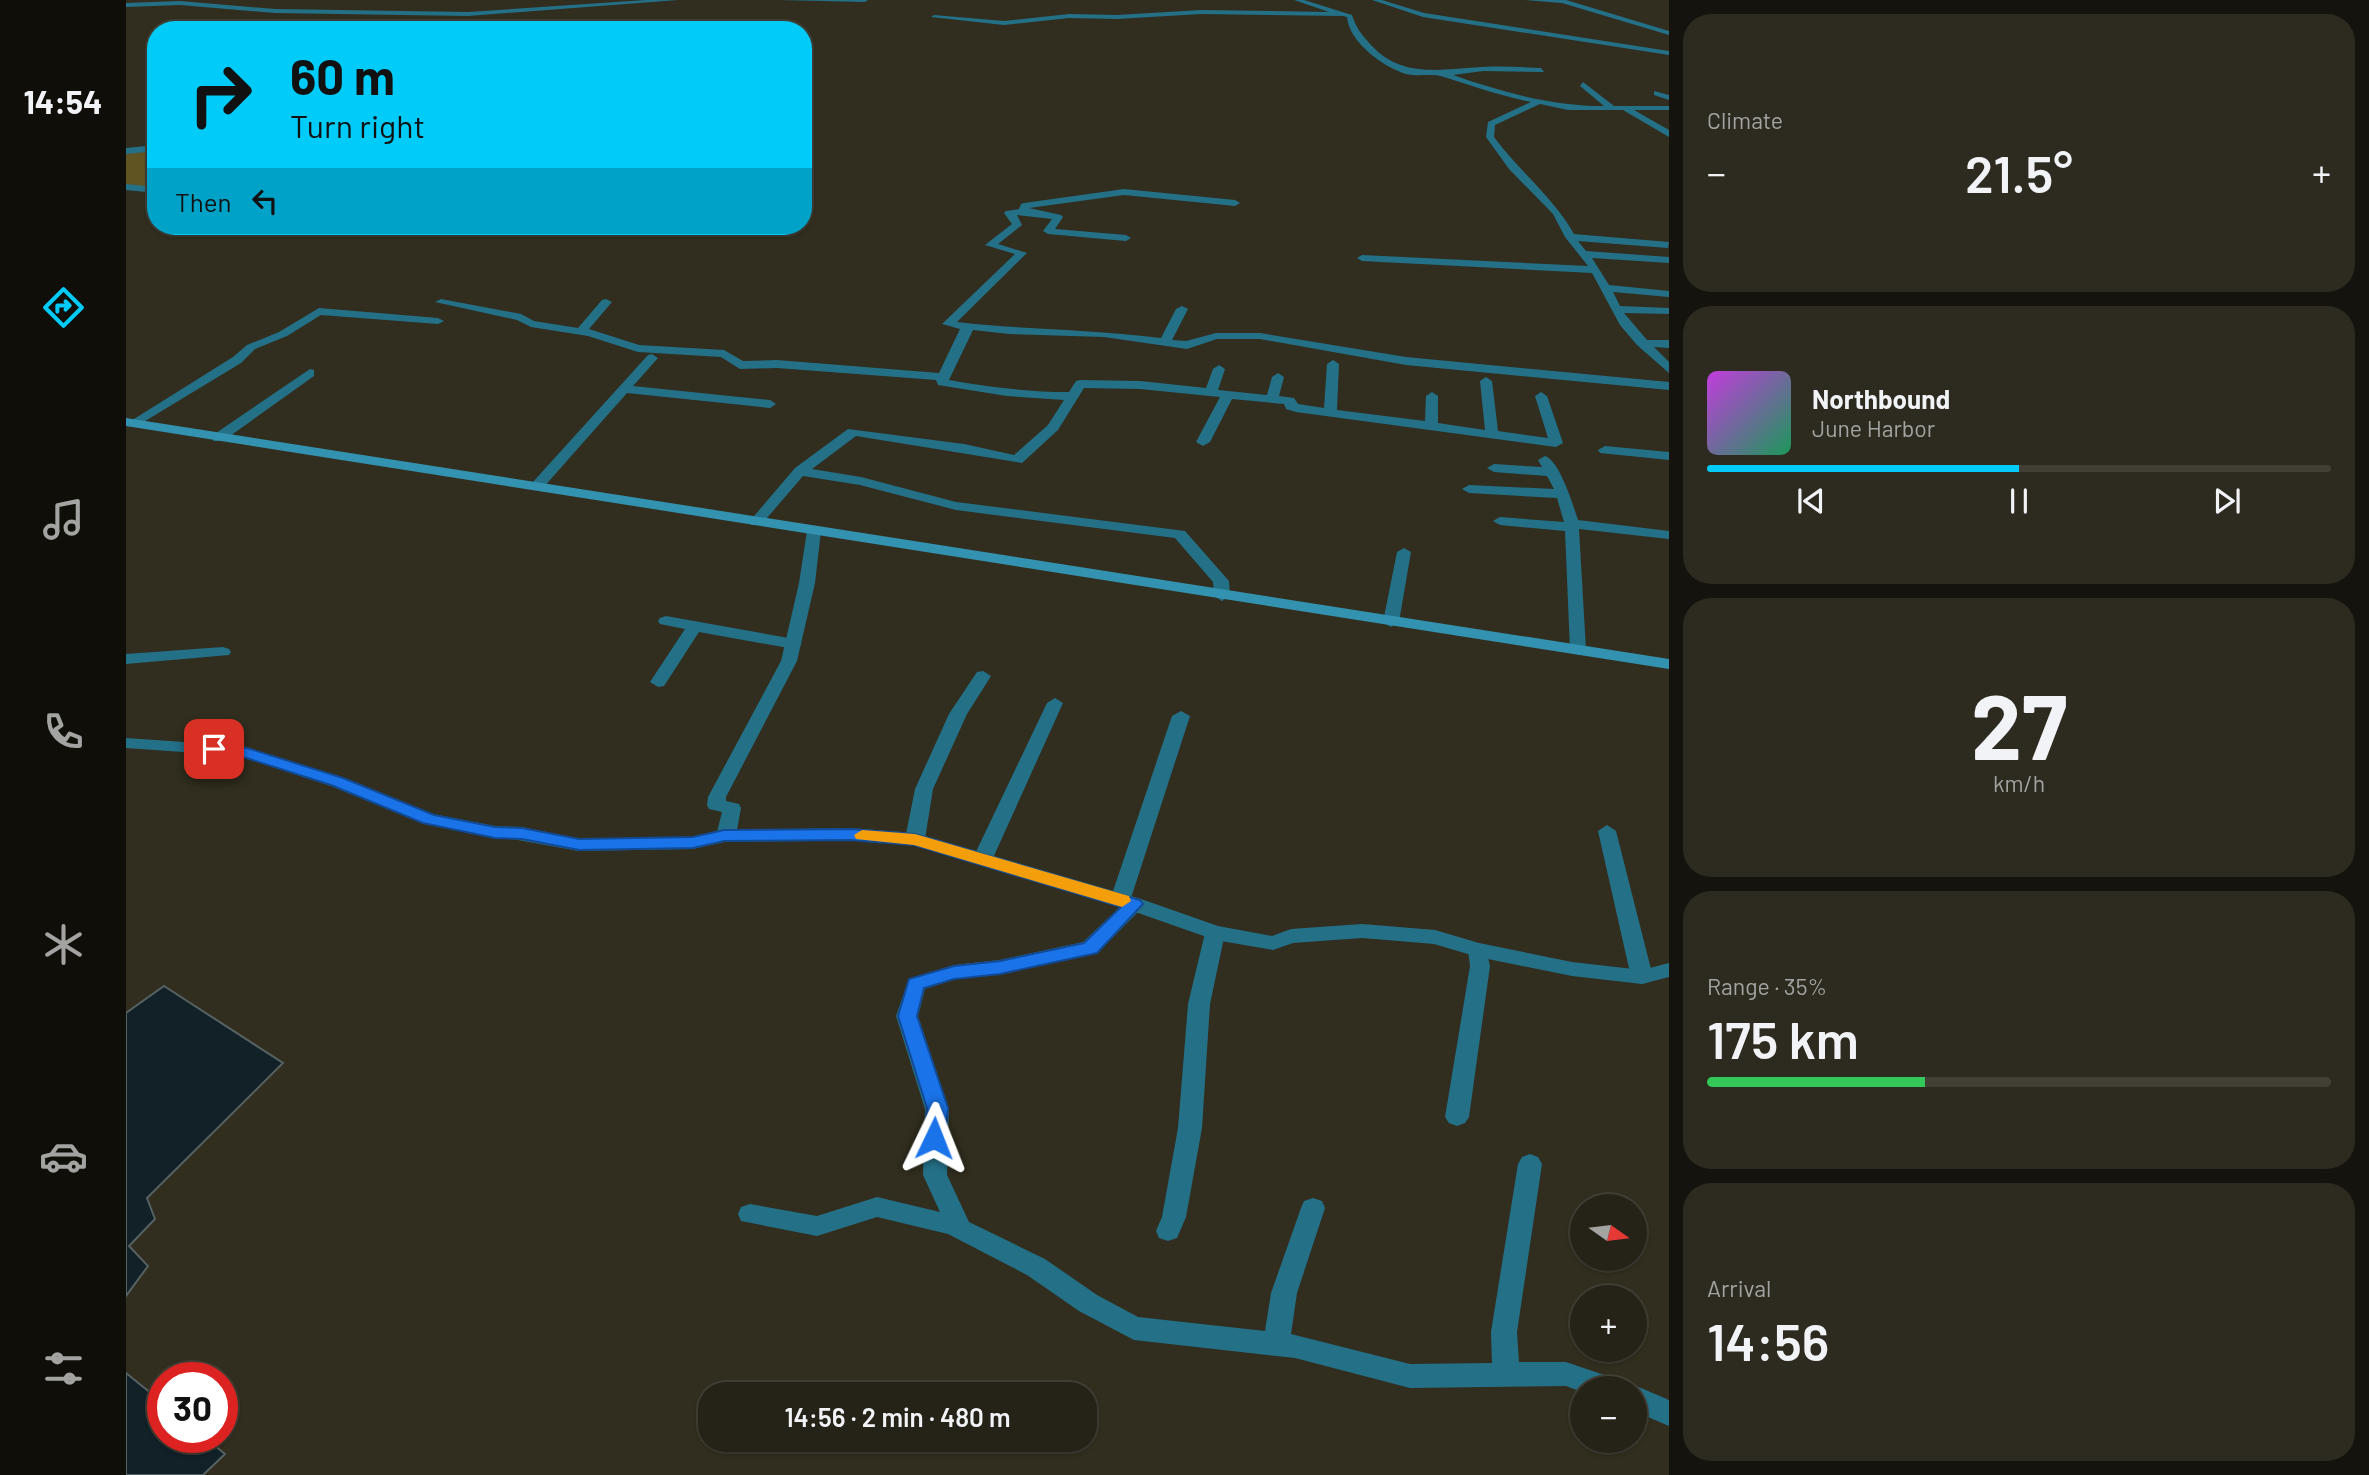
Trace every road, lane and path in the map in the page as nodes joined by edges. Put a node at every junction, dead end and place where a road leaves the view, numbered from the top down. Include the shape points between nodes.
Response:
1 (532, 0) edge
2 (676, 0) edge
3 (782, 0) edge
4 (865, 0) edge
5 (1297, 0) edge
6 (1375, 0) edge
7 (1528, 0) edge
8 (126, 5) edge
9 (525, 10) junction
10 (1342, 14) junction
11 (934, 17) dead end
12 (1669, 33) edge
13 (1669, 53) edge
14 (1541, 70) dead end
15 (1440, 74) junction
16 (1583, 84) dead end
17 (1657, 93) dead end
18 (1669, 98) edge
19 (1539, 102) junction
20 (1669, 108) edge
21 (1613, 109) junction
22 (1626, 109) junction
23 (1669, 134) edge
24 (147, 149) edge
25 (126, 151) edge
26 (126, 187) edge
27 (147, 189) edge
28 (1236, 203) dead end
29 (1024, 212) junction
30 (1570, 237) junction
31 (1126, 238) dead end
32 (1668, 245) edge
33 (1585, 254) junction
34 (1362, 257) dead end
35 (1669, 260) edge
36 (1596, 270) junction
37 (1606, 288) junction
38 (1669, 294) edge
39 (441, 302) dead end
40 (606, 302) dead end
41 (1182, 309) dead end
42 (1615, 309) junction
43 (1669, 311) edge
44 (438, 321) dead end
45 (969, 326) junction
46 (581, 331) junction
47 (1165, 342) junction
48 (1642, 343) junction
49 (1669, 344) edge
50 (652, 358) dead end
51 (1333, 364) dead end
52 (1219, 369) dead end
53 (1669, 369) edge
54 (310, 373) dead end
55 (943, 377) junction
56 (1278, 377) dead end
57 (1486, 381) dead end
58 (1669, 386) edge
59 (626, 389) junction
60 (1212, 392) junction
61 (1228, 394) junction
62 (1073, 396) junction
63 (1432, 396) dead end
64 (1541, 396) dead end
65 (1272, 399) junction
66 (770, 404) dead end
67 (1330, 413) junction
68 (129, 422) edge
69 (1431, 427) junction
70 (1492, 436) junction
71 (218, 438) junction
72 (1203, 442) dead end
73 (1605, 450) dead end
74 (1669, 456) edge
75 (1494, 468) dead end
76 (800, 471) junction
77 (537, 486) junction
78 (1469, 489) dead end
79 (1563, 494) junction
80 (1500, 521) dead end
81 (756, 522) junction
82 (1573, 525) junction
83 (814, 531) junction
84 (1669, 535) edge
85 (1404, 552) dead end
86 (1222, 596) junction
87 (666, 621) dead end
88 (1391, 622) junction
89 (695, 626) junction
90 (794, 644) junction
91 (1578, 650) junction
92 (223, 652) dead end
93 (126, 659) edge
94 (1669, 664) edge
95 (983, 676) dead end
96 (658, 682) dead end
97 (1055, 703) dead end
98 (1181, 716) dead end
99 (126, 743) edge
100 (1607, 831) dead end
101 (724, 836) junction
102 (915, 839) junction
103 (983, 858) junction
104 (1127, 902) junction
105 (1215, 933) junction
106 (1478, 950) junction
107 (1668, 972) edge
108 (1642, 977) junction
109 (1457, 1117) dead end
110 (1531, 1164) dead end
111 (1313, 1208) dead end
112 (750, 1214) dead end
113 (961, 1230) junction
114 (1168, 1231) dead end
115 (1276, 1344) junction
116 (1506, 1375) junction
117 (1572, 1376) edge
118 (1647, 1404) edge
119 (1669, 1413) edge

1 - 9 street
2 - 9 street
3 - 4 street
5 - 10 street
6 - 13 street via 1423,15
7 - 12 street via 1562,1
8 - 9 street via 180,3 371,13
10 - 11 street via 1201,12 1004,23
10 - 15 street via 1350,16 1351,27 1377,56 1408,72
14 - 15 street
15 - 19 street
16 - 21 street
17 - 18 street
19 - 21 street
19 - 30 street via 1491,124 1490,137 1557,213
20 - 22 street
21 - 22 street
22 - 23 street
24 - 25 street
26 - 27 street
28 - 29 street via 1124,192 1024,206
29 - 31 street via 1058,217 1048,231
29 - 45 street via 1009,213 1017,225 990,245 1022,253 948,324
30 - 32 street
30 - 33 street
33 - 35 street
33 - 36 street
34 - 36 street
36 - 37 street
37 - 38 street
37 - 42 street
39 - 46 street
40 - 46 street
41 - 47 street
42 - 43 street
42 - 48 street
44 - 68 street via 319,311
45 - 47 street
45 - 55 street
46 - 55 street via 638,348 724,354 740,365
47 - 58 street via 1187,345 1216,336 1260,336 1406,361
48 - 49 street
48 - 53 street
50 - 59 street
51 - 67 street
52 - 60 street
54 - 71 street
55 - 62 street via 942,382 976,389
56 - 65 street
57 - 70 street
59 - 66 street
59 - 77 street
60 - 61 street
60 - 62 street via 1080,384
61 - 65 street
61 - 72 street
62 - 76 street via 1053,427 1017,460 964,447 853,432
63 - 69 street
64 - 70 street via 1556,443
65 - 67 street
67 - 69 street
68 - 71 main road
69 - 70 street
71 - 77 main road
73 - 74 street
75 - 79 street via 1548,466
76 - 81 street
76 - 86 street via 861,481 956,506 1180,534 1221,581
77 - 81 main road
78 - 79 street
79 - 82 street
80 - 82 street
81 - 83 main road
82 - 84 street
82 - 91 street
83 - 86 main road
83 - 90 street
85 - 88 street
86 - 88 main road
87 - 89 street
88 - 91 main road
89 - 90 street
89 - 96 street
90 - 101 street via 754,732 717,797 716,805 732,808
91 - 94 main road
92 - 93 street
95 - 102 street via 958,715 924,789
97 - 103 street
98 - 104 street
99 - 101 street via 242,751 429,819 495,832 579,845 693,843
100 - 108 street
101 - 102 street
102 - 103 street
103 - 104 street
104 - 105 street
104 - 113 street via 1090,948 954,972 916,984 907,1016 937,1108 935,1175
105 - 106 street via 1273,943 1291,936 1362,931 1435,937
105 - 114 street via 1199,1004 1190,1128
106 - 108 street
106 - 109 street via 1480,966
107 - 108 street
110 - 116 street via 1504,1332
111 - 115 street via 1284,1293
112 - 113 street via 817,1226 877,1206
113 - 115 street via 1035,1267 1134,1328
115 - 116 street via 1410,1376
116 - 117 street
118 - 119 street

